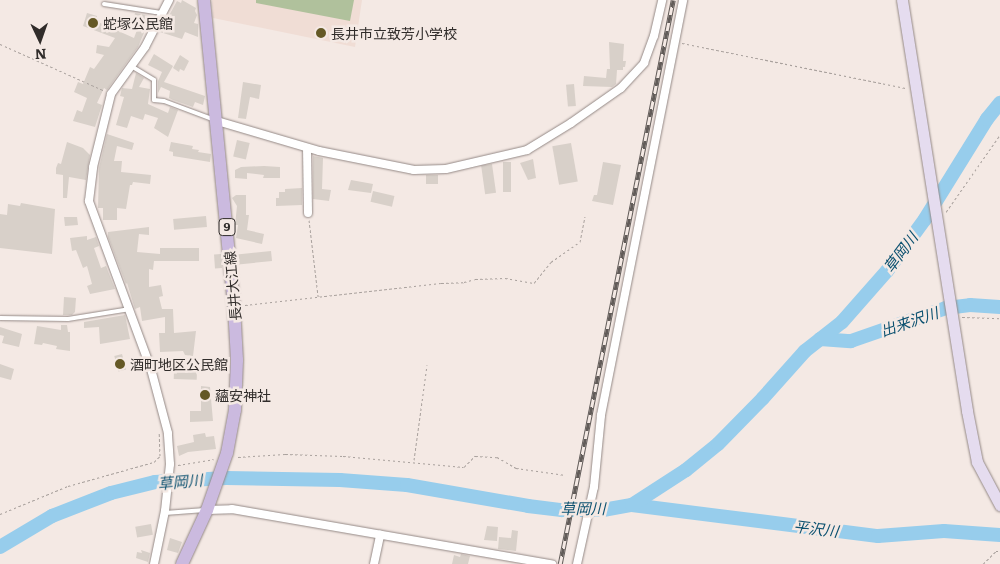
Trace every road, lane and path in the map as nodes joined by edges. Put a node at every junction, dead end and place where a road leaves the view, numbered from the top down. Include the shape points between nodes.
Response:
1 (169, 0) edge
2 (204, 0) edge
3 (662, 0) edge
4 (683, 0) edge
5 (902, 0) edge
6 (104, 4) dead end
7 (161, 13) junction
8 (674, 42) junction
9 (0, 44) edge
10 (131, 66) junction
11 (916, 90) junction
12 (111, 94) junction
13 (217, 120) junction
14 (1000, 135) edge
15 (307, 148) junction
16 (308, 213) joint
17 (946, 213) dead end
18 (585, 216) dead end
19 (318, 296) junction
20 (234, 306) junction
21 (130, 310) junction
22 (0, 318) edge
23 (952, 318) junction
24 (1000, 318) edge
25 (427, 365) dead end
26 (163, 413) junction
27 (227, 456) junction
28 (414, 461) junction
29 (170, 465) junction
30 (566, 475) dead end
31 (1000, 505) edge
32 (208, 510) junction
33 (165, 512) junction
34 (0, 514) edge
35 (380, 535) junction
36 (1000, 551) edge
37 (154, 564) edge
38 (182, 564) edge
39 (374, 564) edge
40 (552, 564) edge
41 (577, 564) edge
42 (983, 564) edge

1 - 7 street
2 - 13 main road, 長井大江線 / 9
3 - 15 street via 644,63 621,88 571,124 527,150 446,169 414,170
4 - 8 street
5 - 11 street
6 - 7 lane
7 - 10 street via 145,47
8 - 11 path
8 - 41 street via 601,415 594,487
9 - 12 path
10 - 12 street
10 - 13 lane via 154,80 154,100
11 - 23 street
12 - 21 street via 94,158 89,201
13 - 15 street
13 - 20 main road, 長井大江線 / 9
14 - 17 path
15 - 16 street
16 - 19 path
18 - 19 path via 580,242 551,262 534,283 505,278 475,279
19 - 20 path
20 - 27 main road, 長井大江線 / 9 via 235,410
21 - 22 lane via 68,319
21 - 26 street
23 - 24 path
23 - 31 street via 977,462
25 - 28 path
26 - 29 street
26 - 34 path via 159,427 160,456 154,462 68,486
27 - 28 path via 285,454
27 - 29 path
27 - 32 main road, 長井大江線 / 9
28 - 30 path via 464,467 475,456 497,457 516,468
29 - 33 street
32 - 33 lane
32 - 35 street via 232,509
32 - 38 main road, 9
33 - 37 street
35 - 39 street
35 - 40 street
36 - 42 path

